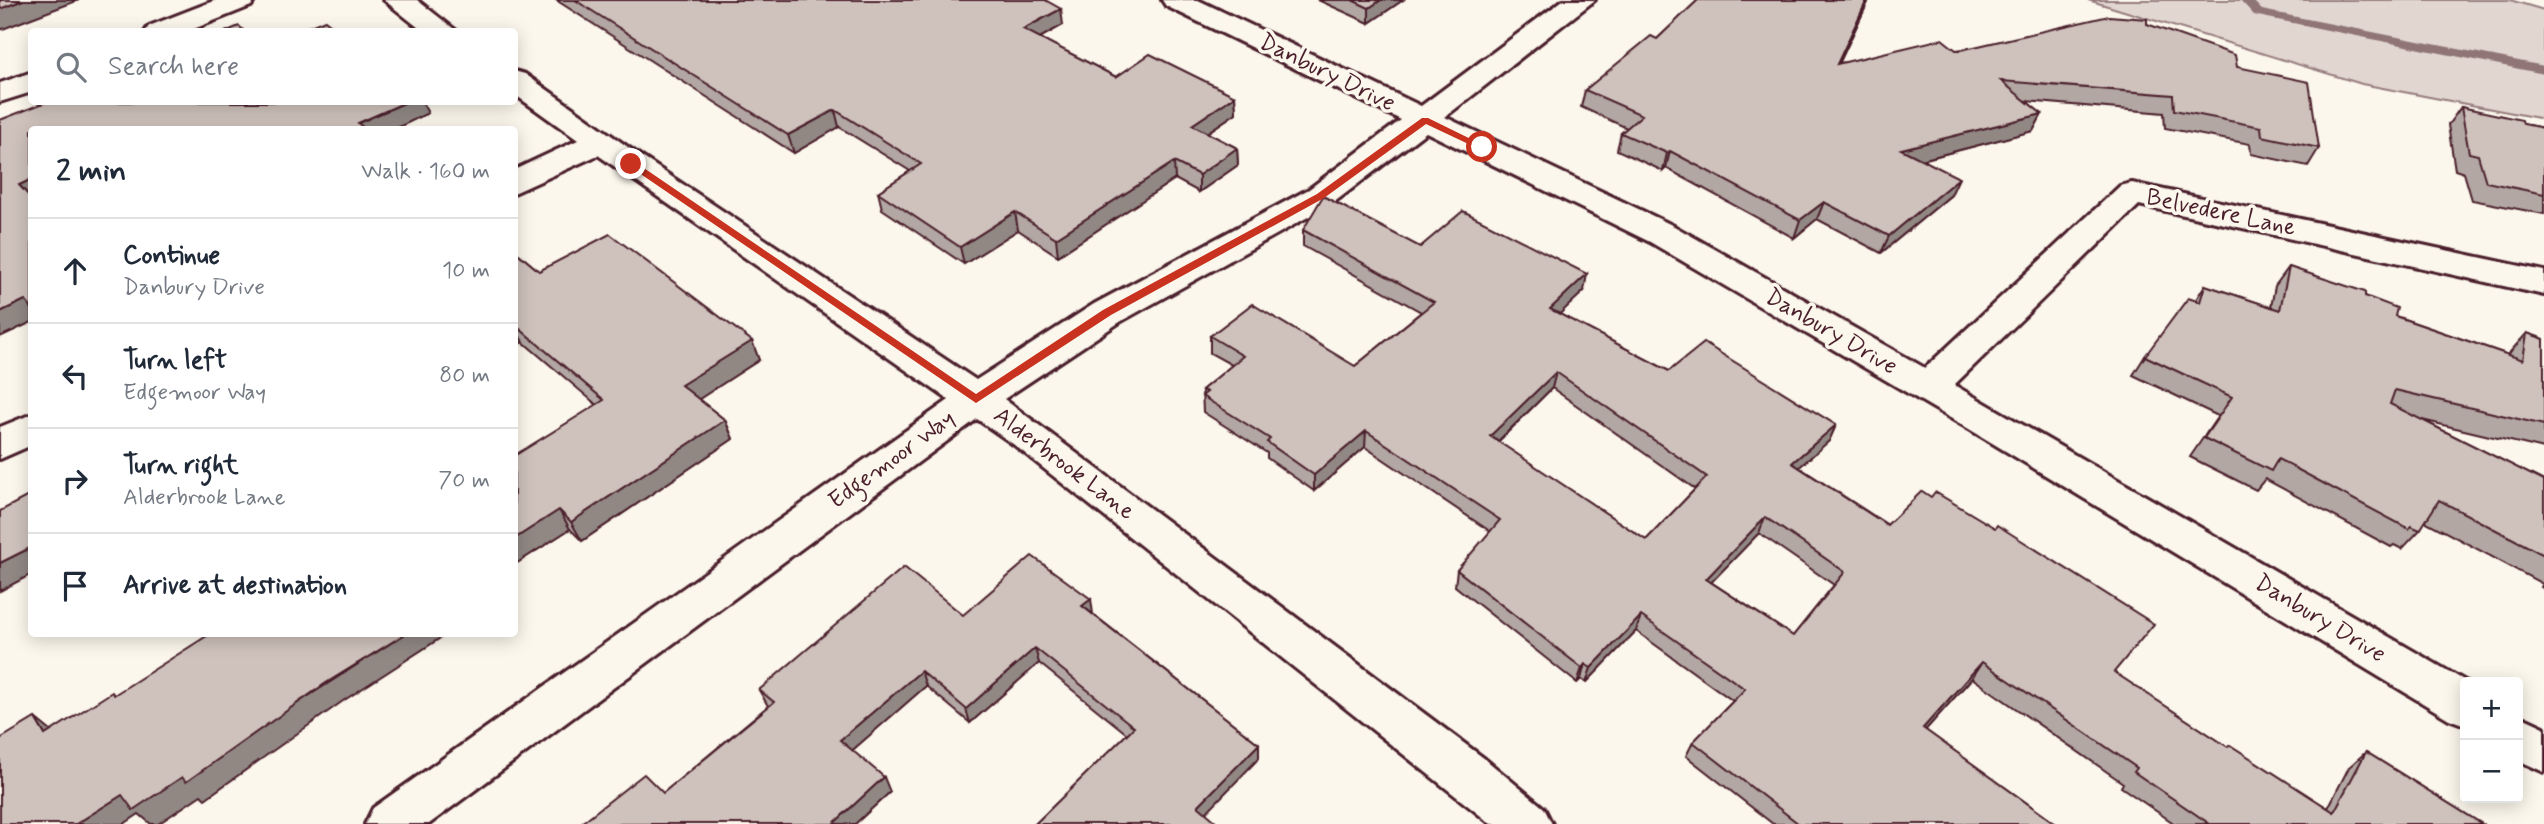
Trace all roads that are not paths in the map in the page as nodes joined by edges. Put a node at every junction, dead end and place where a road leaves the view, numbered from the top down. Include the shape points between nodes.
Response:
1 (241, 0) edge
2 (398, 0) edge
3 (1176, 0) edge
4 (1581, 0) edge
5 (169, 28) edge
6 (438, 28) edge
7 (28, 82) edge
8 (518, 83) edge
9 (0, 93) edge
10 (1425, 120) junction
11 (602, 141) junction
12 (518, 181) edge
13 (2544, 283) edge
14 (1929, 388) junction
15 (976, 399) junction
16 (28, 430) edge
17 (0, 444) edge
18 (2460, 702) edge
19 (2523, 739) edge
20 (2544, 751) edge
21 (390, 824) edge
22 (1527, 824) edge

1 - 5 street
2 - 6 street
3 - 10 street, Danbury Drive
4 - 10 street, Edgemoor Way
7 - 9 street
8 - 11 street, Alderbrook Lane
10 - 14 street, Danbury Drive via 1662,234
10 - 15 street, Edgemoor Way via 1321,196 1107,313
11 - 12 street
11 - 15 street, Alderbrook Lane
13 - 14 street, Belvedere Lane via 2132,193
14 - 18 street, Danbury Drive
15 - 21 street, Edgemoor Way
15 - 22 street, Alderbrook Lane via 1468,774
16 - 17 street
19 - 20 street

